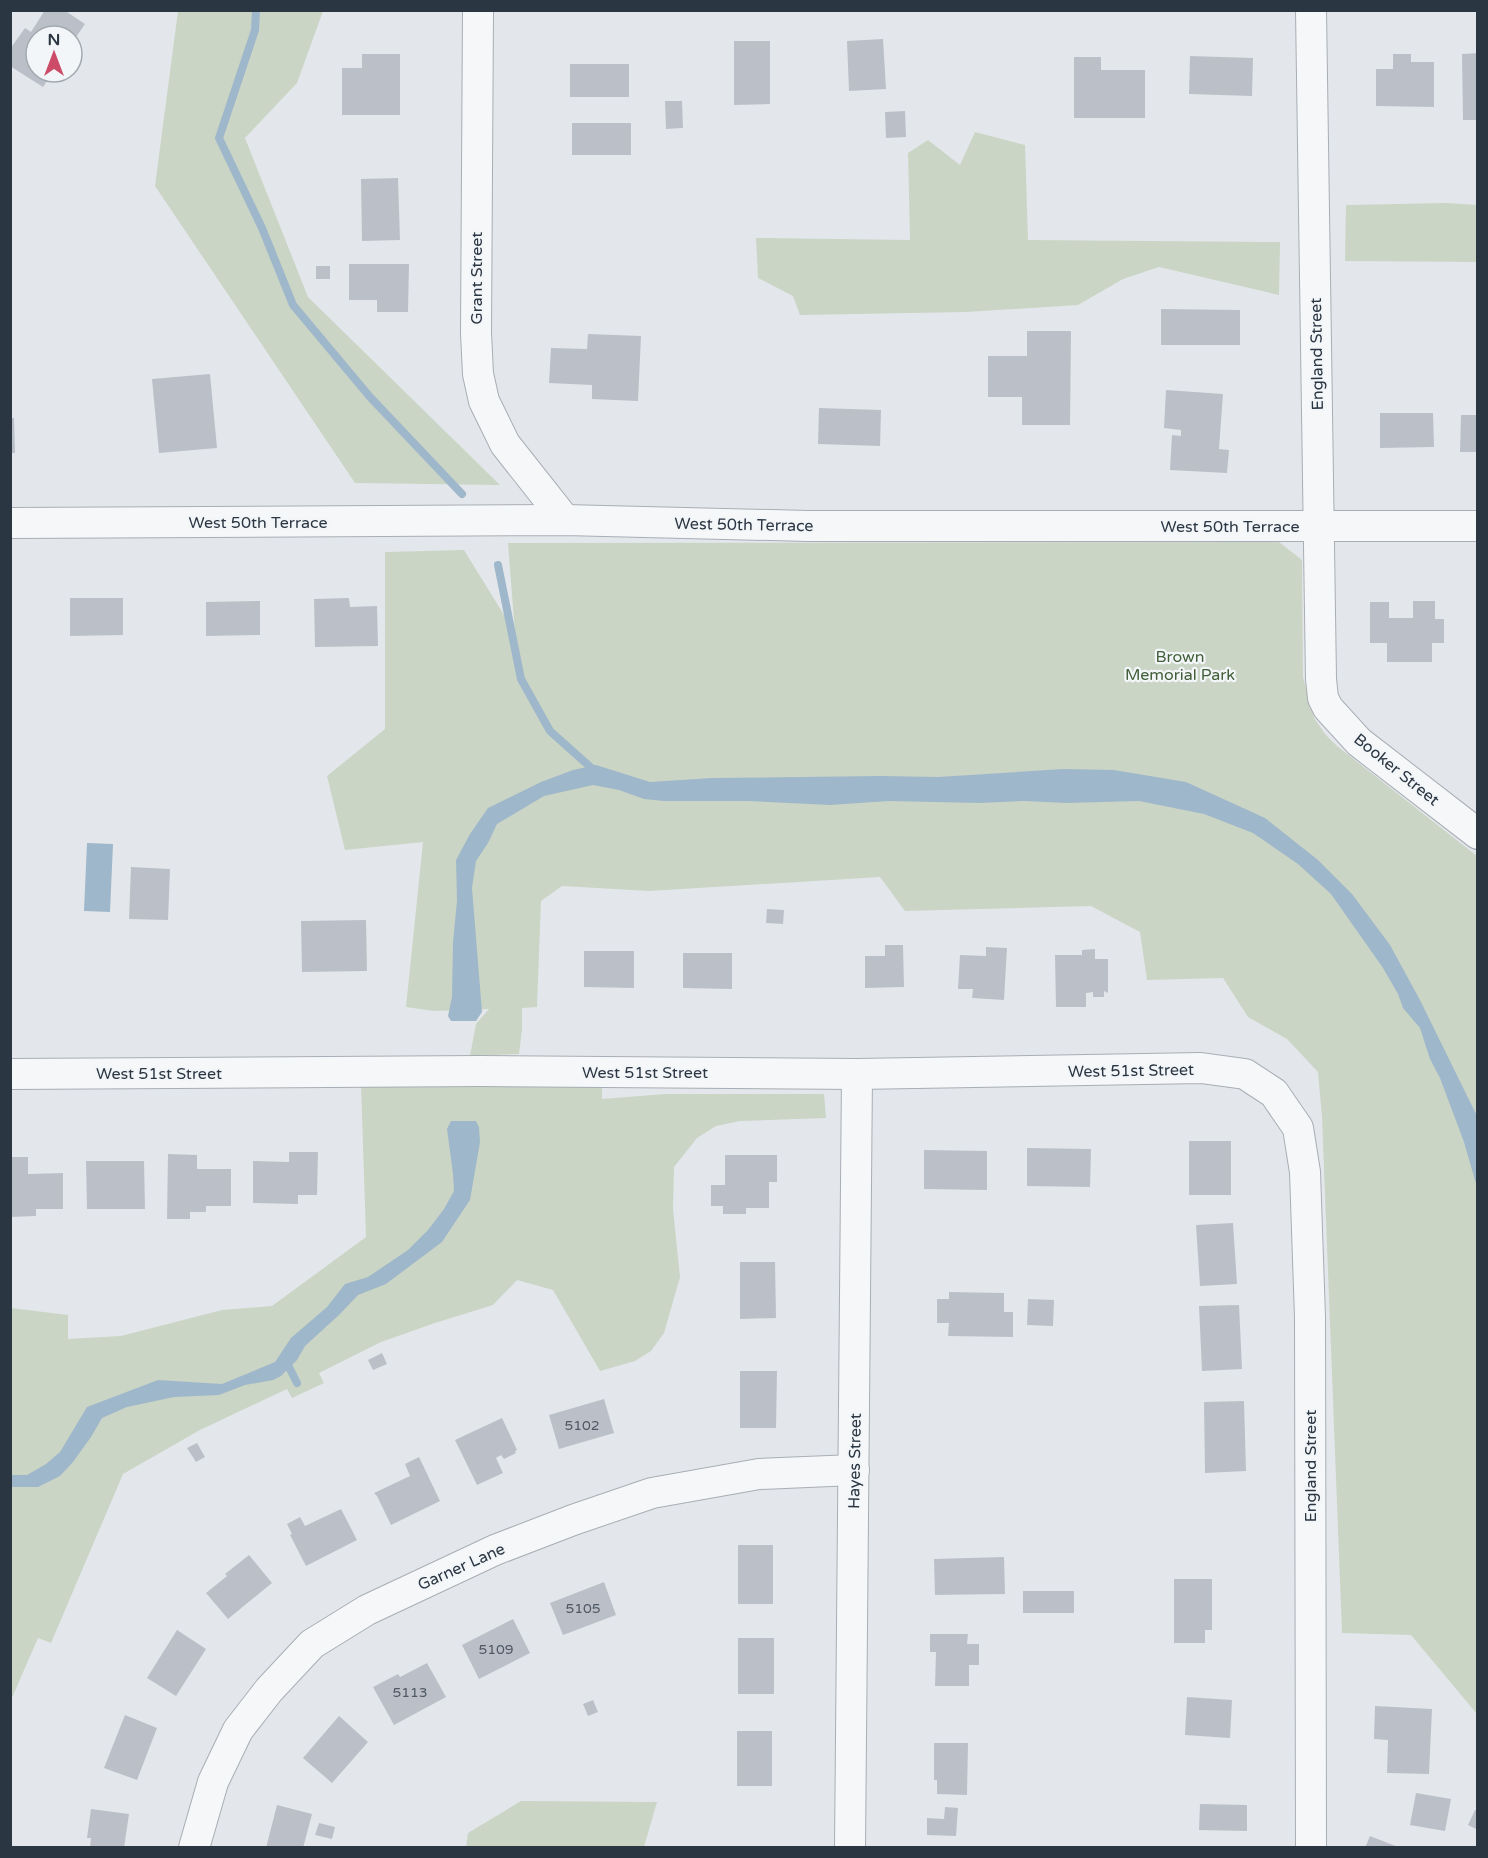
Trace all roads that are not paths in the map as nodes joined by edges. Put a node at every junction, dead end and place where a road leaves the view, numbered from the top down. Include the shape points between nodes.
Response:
1 (478, 10) edge
2 (1311, 10) edge
3 (565, 520) junction
4 (10, 523) edge
5 (1318, 526) junction
6 (1478, 526) edge
7 (1323, 698) joint
8 (1478, 834) edge
9 (10, 1074) edge
10 (857, 1074) junction
11 (1274, 1093) joint
12 (854, 1470) junction
13 (194, 1848) edge
14 (850, 1848) edge
15 (1311, 1848) edge

1 - 3 street, Grant Street via 478,374 484,400 505,444
2 - 5 street, England Street
3 - 4 street, West 50th Terrace
3 - 5 street, West 50th Terrace via 808,526
5 - 6 street, West 50th Terrace
5 - 7 street, England Street
7 - 8 street, Booker Street via 1359,742
9 - 10 street, West 51st Street
10 - 11 street, West 51st Street via 1201,1068 1245,1074
10 - 12 street, Hayes Street
11 - 15 street, England Street via 1299,1128 1305,1172 1310,1329
12 - 13 street, Garner Lane via 759,1474 652,1493 495,1550 366,1610 312,1644 238,1730 213,1782
12 - 14 street, Hayes Street

